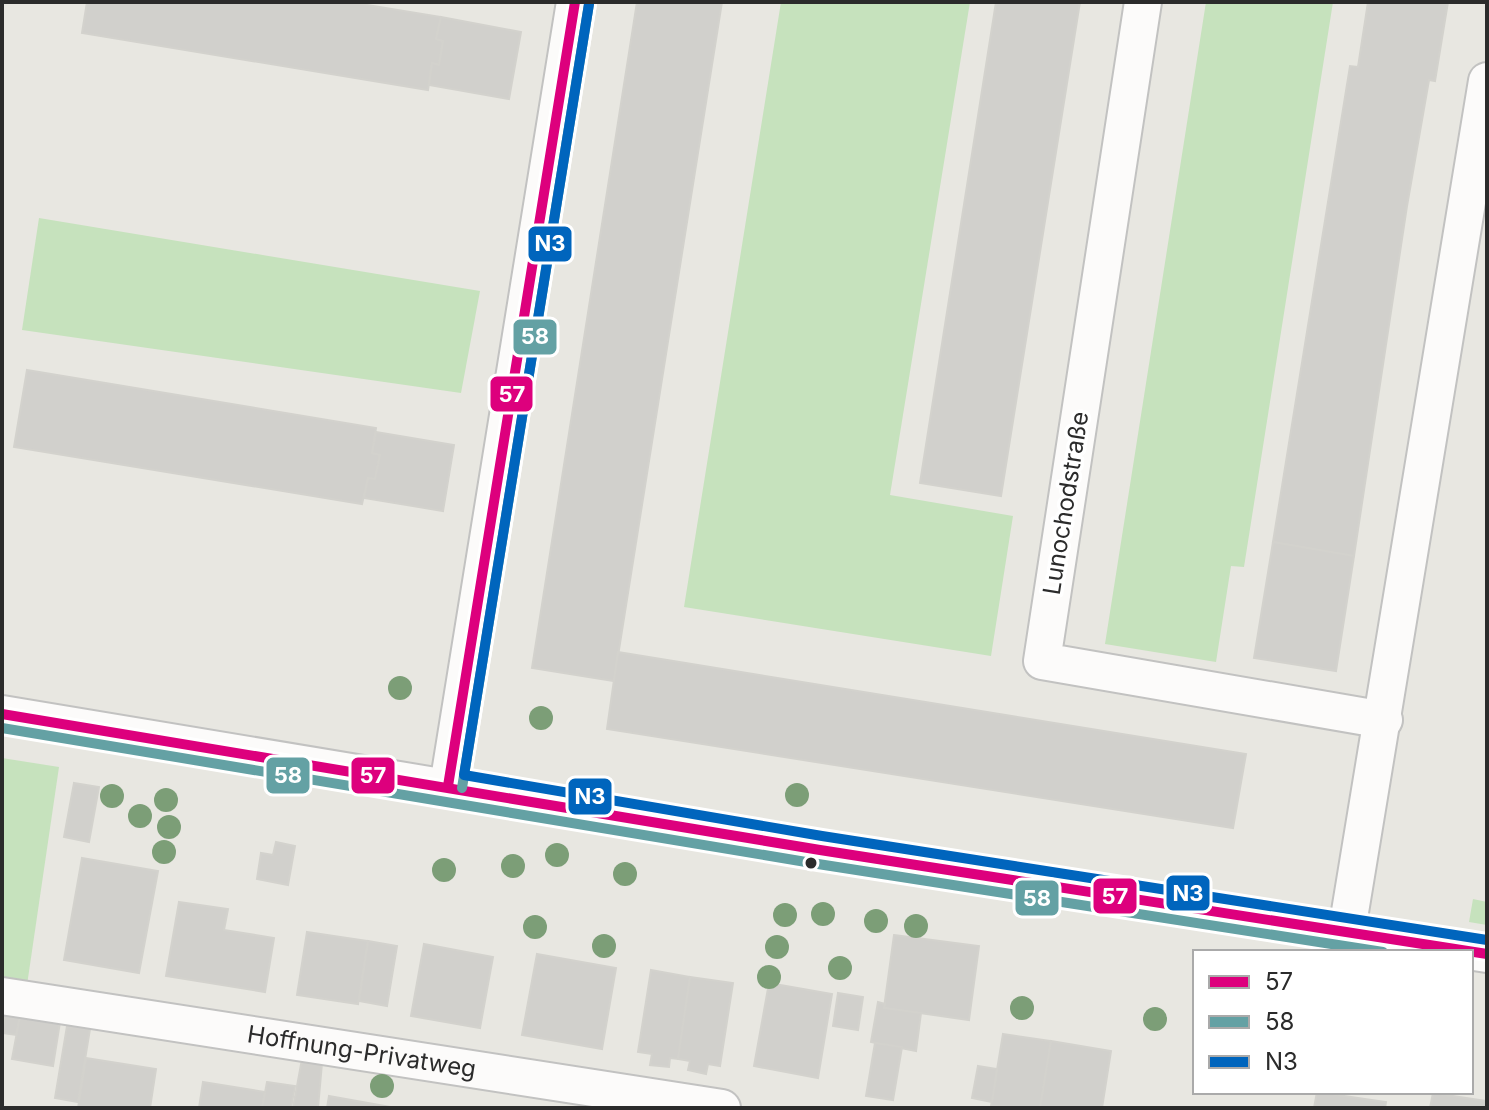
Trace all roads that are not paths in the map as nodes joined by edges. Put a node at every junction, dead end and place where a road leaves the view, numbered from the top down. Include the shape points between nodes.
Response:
1 (575, 2) edge
2 (1143, 2) edge
3 (1487, 81) edge
4 (2, 714) edge
5 (1384, 720) junction
6 (448, 786) junction
7 (1347, 930) junction
8 (1464, 950) edge
9 (2, 996) edge
10 (722, 1108) edge

1 - 6 street
2 - 5 street, Lunochodstraße via 1042,661
3 - 5 street
4 - 6 street
5 - 7 street
6 - 7 street via 820,850
7 - 8 street
9 - 10 street, Hoffnung-Privatweg

